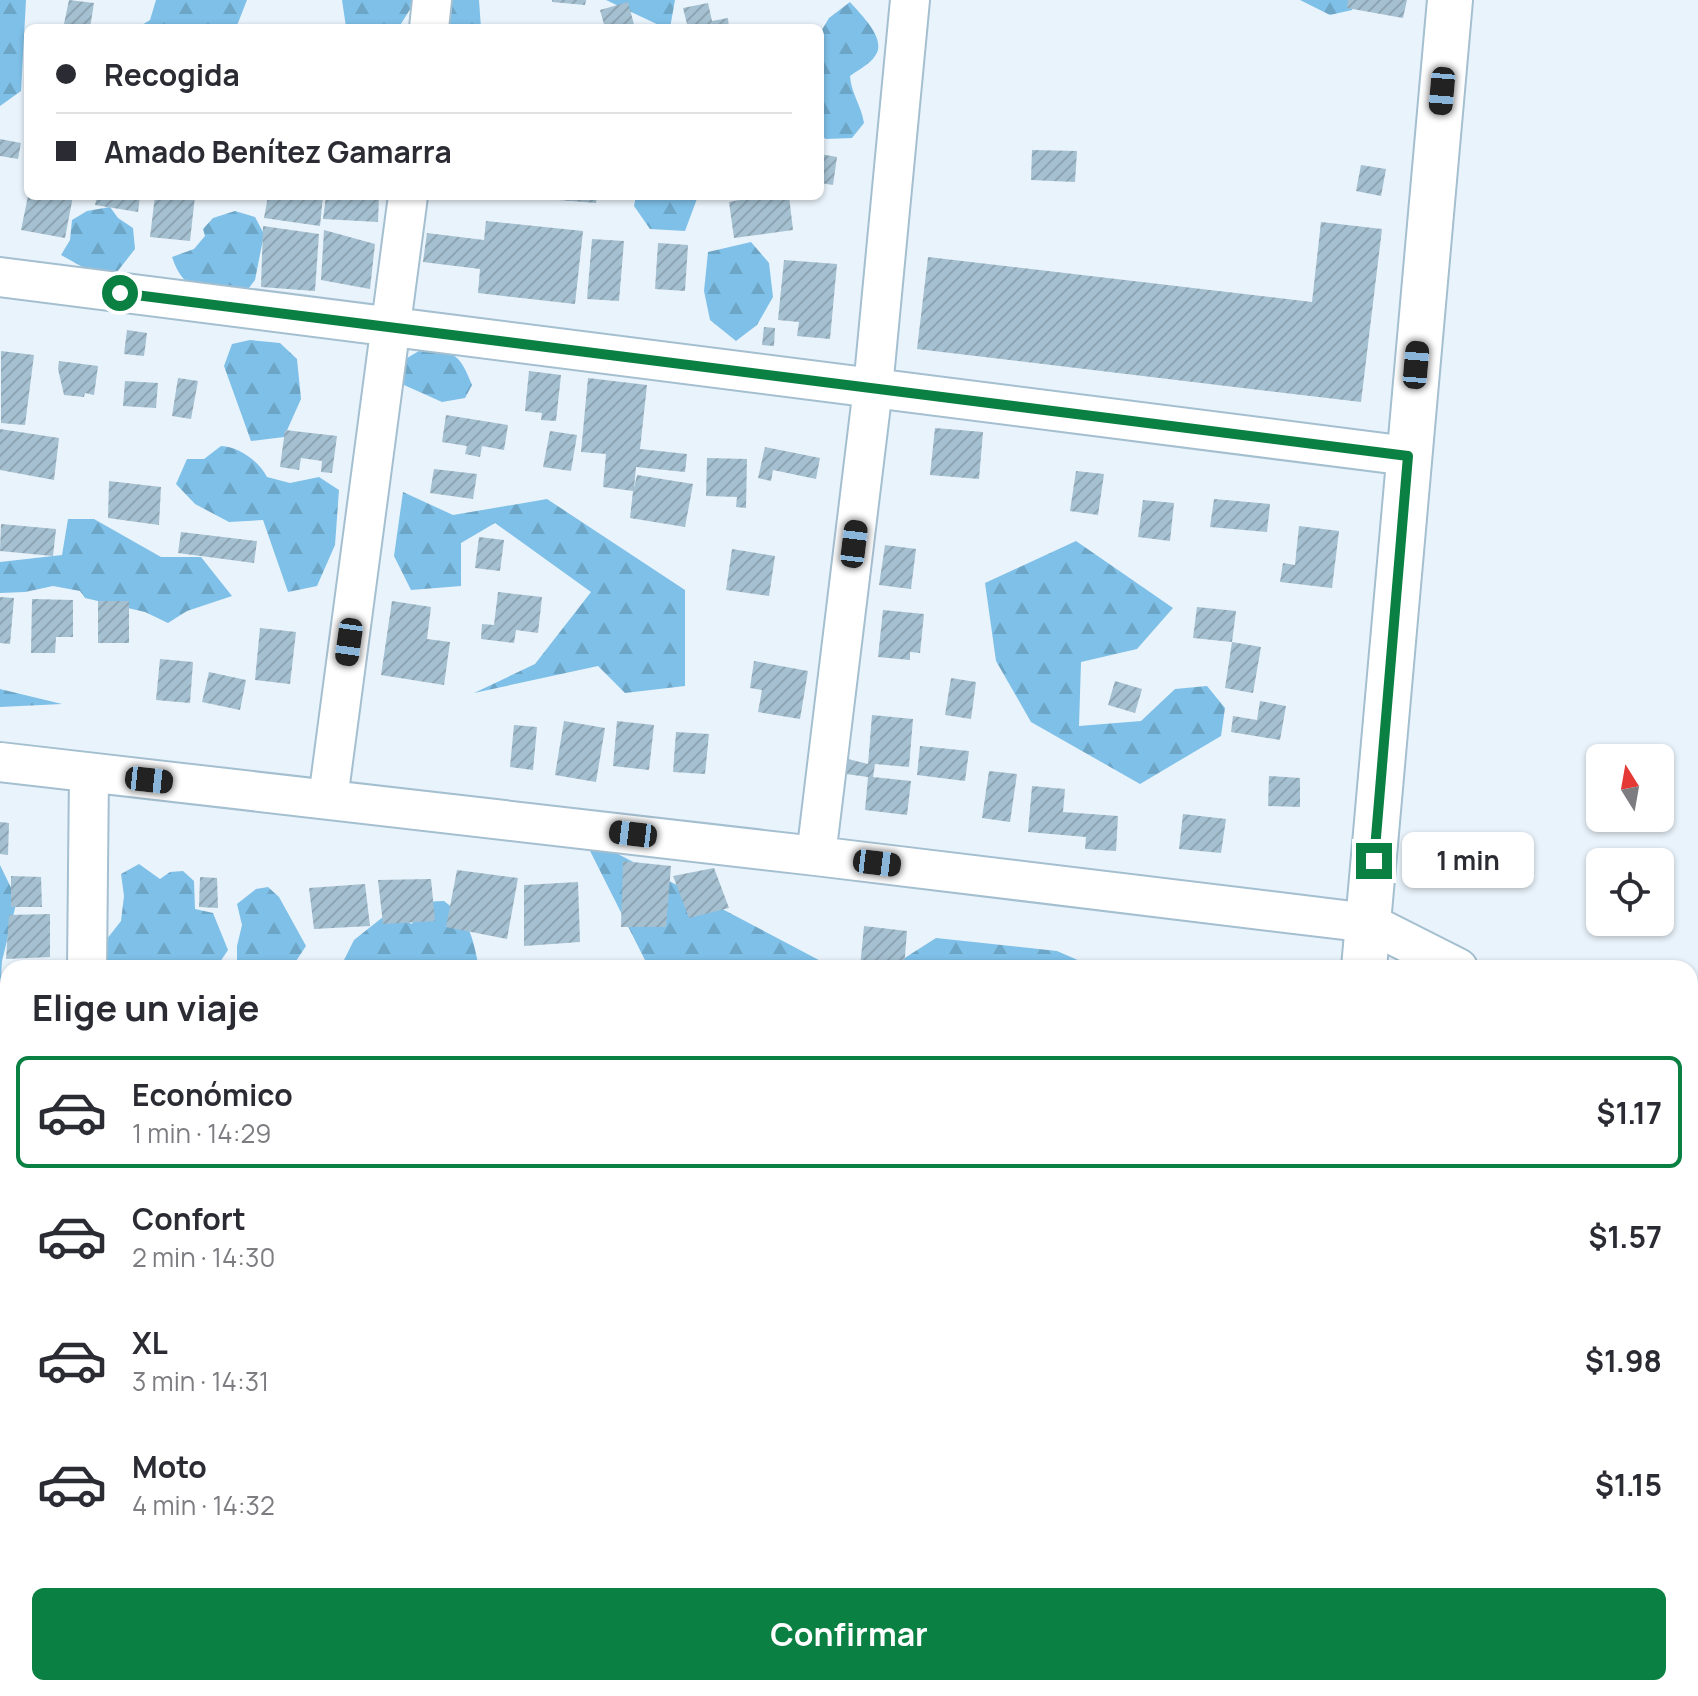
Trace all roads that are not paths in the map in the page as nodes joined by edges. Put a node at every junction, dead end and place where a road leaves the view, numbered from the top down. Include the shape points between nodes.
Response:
1 (432, 0) edge
2 (910, 0) edge
3 (1450, 0) edge
4 (429, 24) edge
5 (407, 200) edge
6 (0, 277) edge
7 (391, 327) junction
8 (873, 388) junction
9 (1408, 456) junction
10 (0, 762) edge
11 (89, 773) junction
12 (328, 799) junction
13 (816, 856) junction
14 (1369, 923) junction
15 (87, 960) edge
16 (1365, 960) edge
17 (1442, 960) edge

1 - 4 street
2 - 8 street
3 - 9 main road
5 - 7 street
6 - 7 street
7 - 8 street
7 - 12 street
8 - 9 street
8 - 13 street
9 - 14 main road
10 - 11 street
11 - 12 street
11 - 15 street
12 - 13 street
13 - 14 street
14 - 16 main road
14 - 17 street

